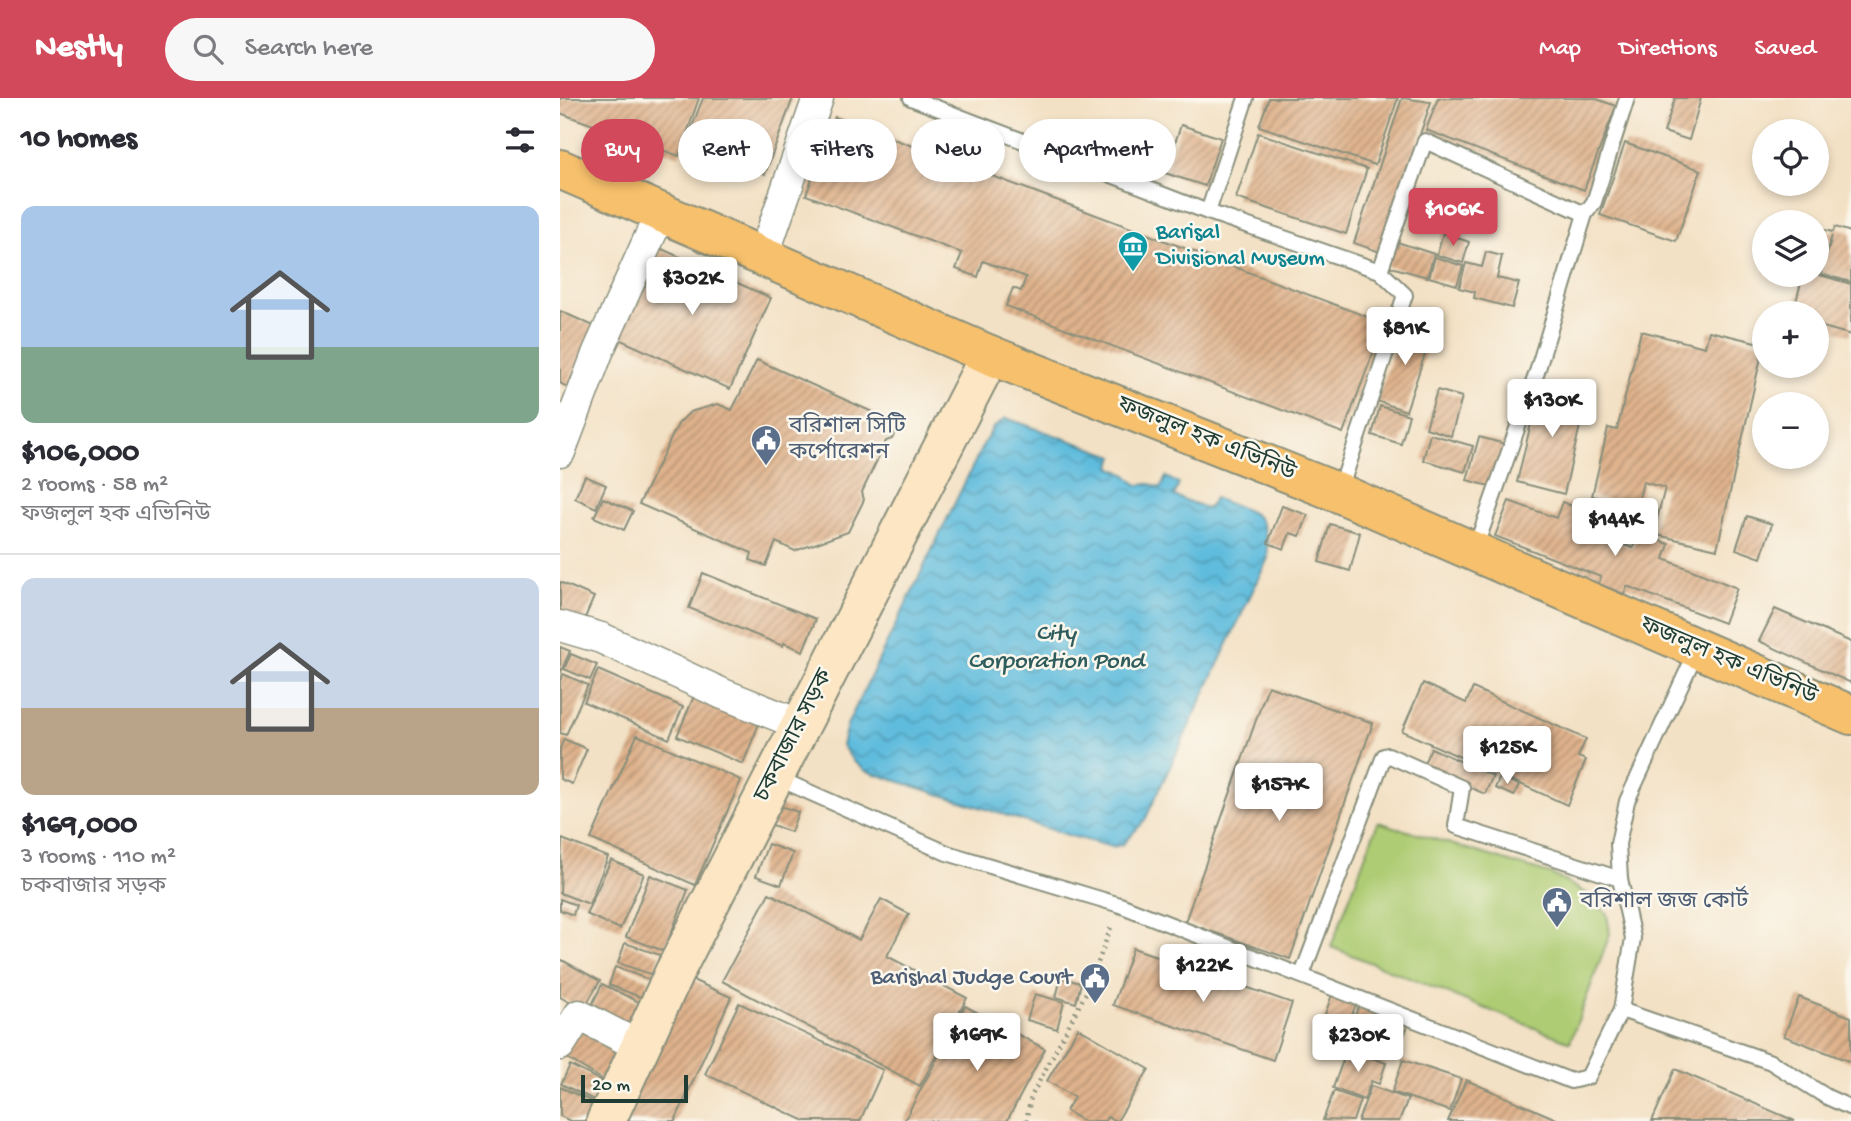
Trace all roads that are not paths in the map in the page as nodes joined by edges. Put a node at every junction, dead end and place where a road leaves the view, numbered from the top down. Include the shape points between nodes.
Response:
1 (818, 98) edge
2 (911, 98) edge
3 (1246, 98) edge
4 (1627, 98) edge
5 (560, 169) edge
6 (1208, 212) junction
7 (660, 214) junction
8 (1585, 214) junction
9 (763, 257) junction
10 (1380, 271) junction
11 (990, 355) junction
12 (560, 452) edge
13 (1339, 493) junction
14 (1474, 553) junction
15 (560, 626) edge
16 (1697, 649) junction
17 (1851, 715) edge
18 (801, 724) junction
19 (775, 777) junction
20 (1620, 879) junction
21 (1302, 975) junction
22 (1622, 1010) junction
23 (560, 1045) edge
24 (641, 1047) junction
25 (1851, 1108) edge
26 (607, 1121) edge

1 - 9 street
2 - 6 lane
3 - 6 lane
4 - 8 lane via 1594,202
5 - 7 main road, ফজলুল হক এভিনিউ
6 - 10 lane
7 - 9 main road, ফজলুল হক এভিনিউ
7 - 12 street via 598,352
8 - 10 lane via 1425,141
8 - 14 lane via 1537,372
9 - 11 main road, ফজলুল হক এভিনিউ
10 - 13 lane via 1405,295
11 - 13 main road, ফজলুল হক এভিনিউ
11 - 18 main road, চকবাজার সড়ক
13 - 14 main road, ফজলুল হক এভিনিউ
14 - 16 main road, ফজলুল হক এভিনিউ
15 - 18 street via 601,638
16 - 17 main road, ফজলুল হক এভিনিউ
16 - 20 lane via 1627,801 1618,844
18 - 19 main road, চকবাজার সড়ক
19 - 21 lane via 947,853 1120,905
19 - 24 main road, চকবাজার সড়ক
20 - 21 lane via 1456,826 1462,788 1384,756
20 - 22 lane via 1633,938
21 - 22 lane via 1571,1081 1588,1077
22 - 25 lane via 1771,1062
23 - 24 street via 579,1015
24 - 26 main road, চকবাজার সড়ক

